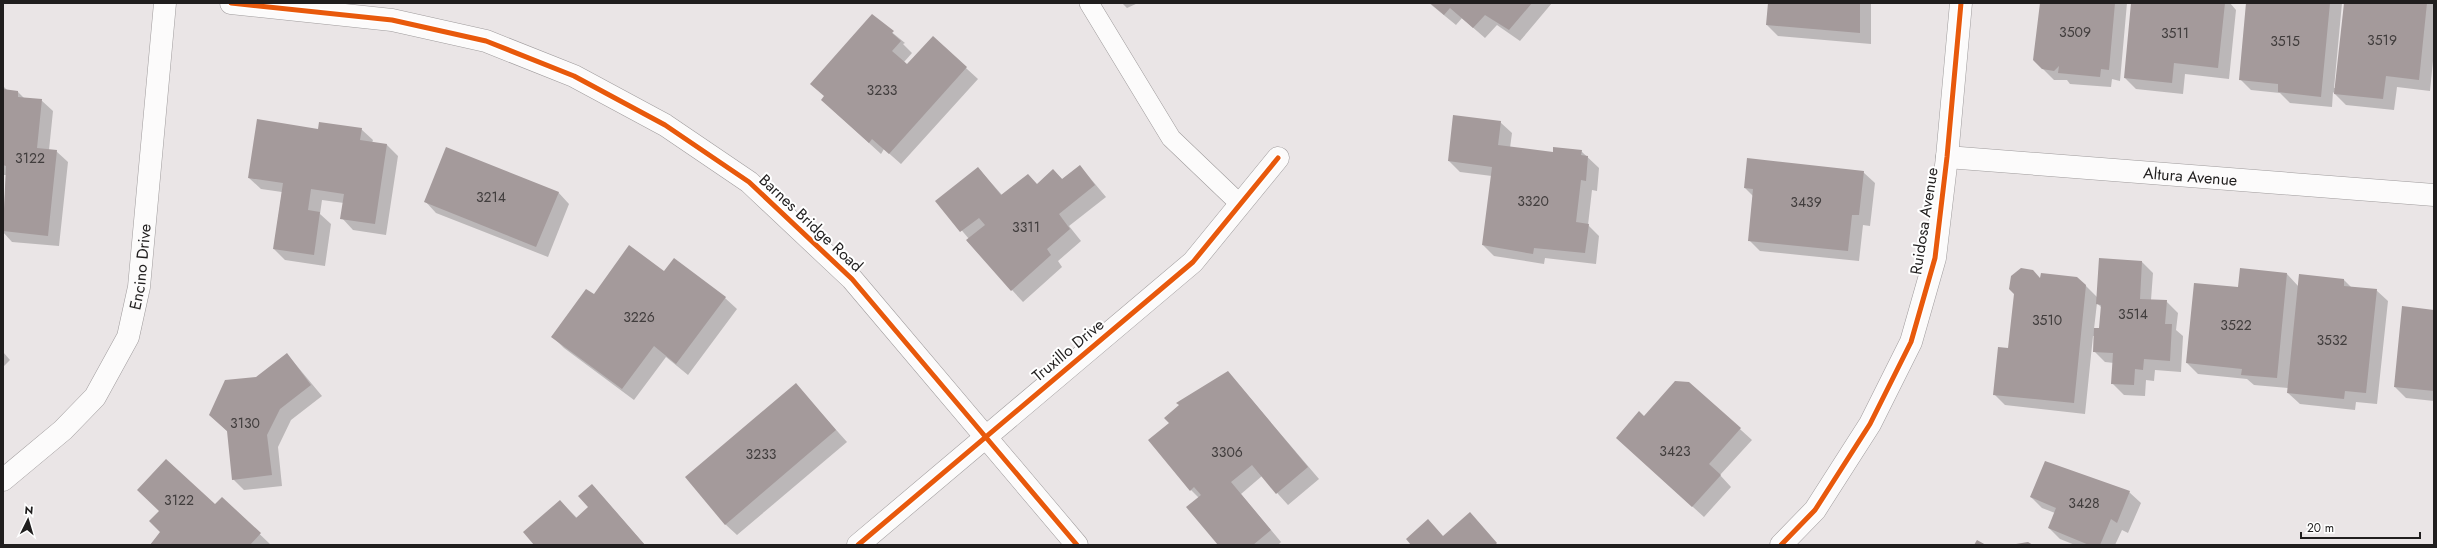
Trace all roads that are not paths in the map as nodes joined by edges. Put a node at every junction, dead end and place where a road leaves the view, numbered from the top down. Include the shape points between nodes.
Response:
1 (165, 3) edge
2 (231, 3) edge
3 (1089, 3) edge
4 (1961, 3) edge
5 (1947, 157) junction
6 (1278, 158) dead end
7 (2434, 195) edge
8 (1240, 204) junction
9 (986, 436) junction
10 (3, 480) edge
11 (858, 545) edge
12 (1077, 545) edge
13 (1781, 545) edge

1 - 10 street, Encino Drive via 139,287 128,337 95,397 63,430
2 - 9 street, Barnes Bridge Road via 392,20 486,41 574,76 665,125 749,182 852,279
3 - 8 lane via 1170,138
4 - 5 street, Ruidosa Avenue
5 - 7 street, Altura Avenue
5 - 13 street, Ruidosa Avenue via 1935,258 1911,342 1870,424 1815,510
6 - 8 street, Truxillo Drive
8 - 9 street, Truxillo Drive via 1193,262
9 - 11 street, Truxillo Drive
9 - 12 street, Barnes Bridge Road

